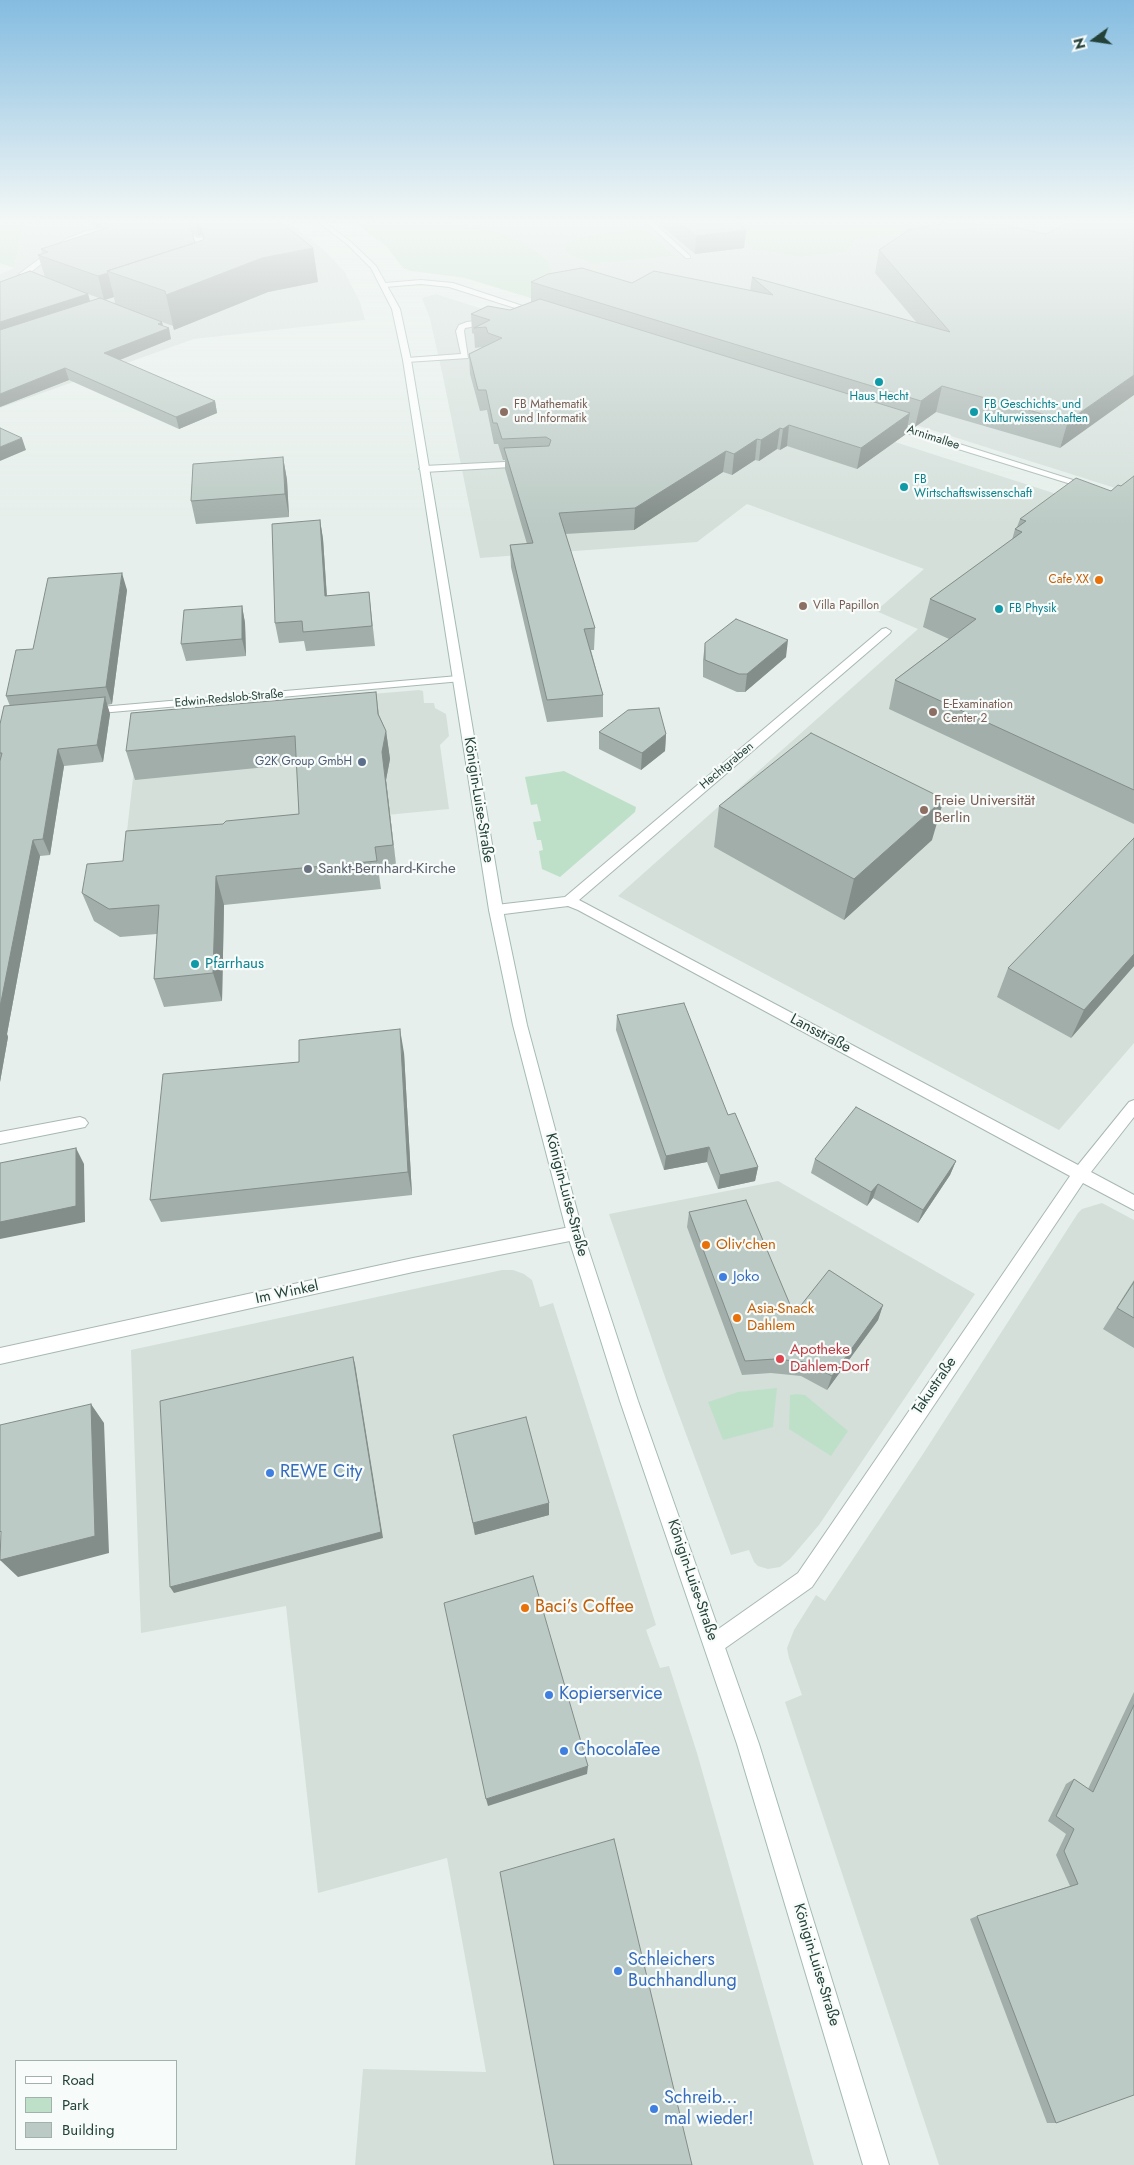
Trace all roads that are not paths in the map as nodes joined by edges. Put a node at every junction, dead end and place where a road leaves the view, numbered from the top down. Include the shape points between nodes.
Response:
1 (399, 324) edge
2 (467, 324) edge
3 (475, 354) edge
4 (465, 356) junction
5 (407, 360) junction
6 (883, 422) edge
7 (536, 463) edge
8 (424, 470) junction
9 (1103, 492) edge
10 (886, 631) dead end
11 (458, 679) junction
12 (79, 712) edge
13 (569, 901) junction
14 (496, 910) junction
15 (1134, 1106) edge
16 (80, 1123) dead end
17 (0, 1138) edge
18 (1081, 1174) junction
19 (1134, 1203) edge
20 (575, 1233) junction
21 (0, 1356) edge
22 (714, 1644) junction
23 (876, 2165) edge

1 - 5 street, Königin-Luise-Straße
2 - 4 street via 460,331
3 - 4 street
4 - 5 street
5 - 8 street, Königin-Luise-Straße
6 - 9 street, Arnimallee
7 - 8 street
8 - 11 street, Königin-Luise-Straße
10 - 13 street, Hechtgraben
11 - 12 street, Edwin-Redslob-Straße
11 - 14 street, Königin-Luise-Straße
13 - 14 street
13 - 18 street, Lansstraße
14 - 20 street, Königin-Luise-Straße via 520,1025
15 - 18 street, Takustraße
16 - 17 street
18 - 19 street, Lansstraße
18 - 22 street, Takustraße via 805,1580
20 - 21 street, Im Winkel
20 - 22 street, Königin-Luise-Straße via 629,1401
22 - 23 street, Königin-Luise-Straße via 748,1744

